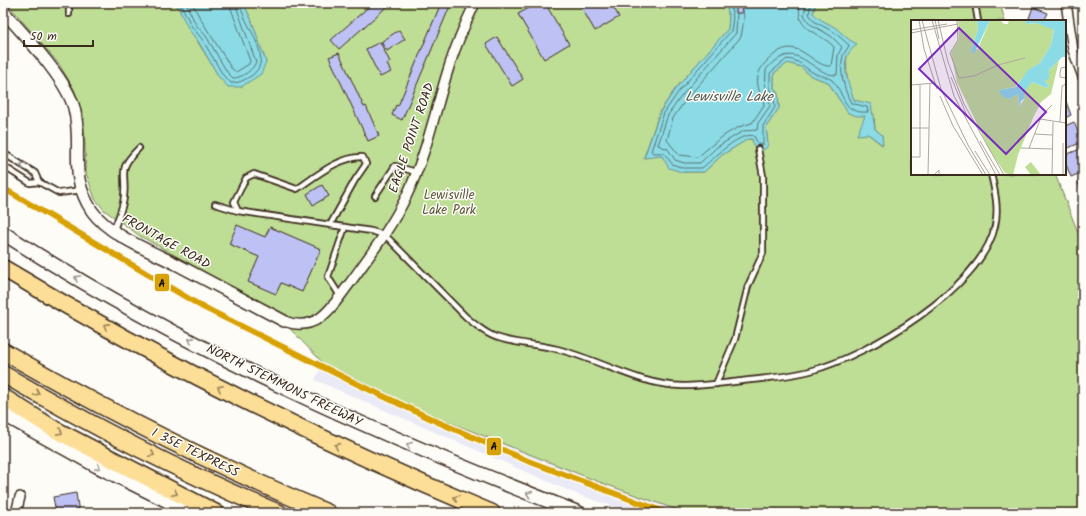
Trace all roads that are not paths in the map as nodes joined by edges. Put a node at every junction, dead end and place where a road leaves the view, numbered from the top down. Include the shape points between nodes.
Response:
1 (69, 3) edge
2 (476, 3) edge
3 (975, 3) edge
4 (1066, 3) edge
5 (3, 11) edge
6 (69, 14) dead end
7 (978, 20) edge
8 (1083, 77) edge
9 (139, 148) dead end
10 (758, 149) dead end
11 (3, 153) edge
12 (3, 166) edge
13 (416, 172) junction
14 (991, 175) edge
15 (38, 182) junction
16 (82, 190) junction
17 (375, 196) dead end
18 (215, 204) dead end
19 (238, 211) junction
20 (330, 225) junction
21 (345, 227) junction
22 (114, 230) junction
23 (3, 233) edge
24 (385, 235) junction
25 (3, 268) edge
26 (340, 296) junction
27 (284, 321) joint
28 (3, 351) edge
29 (3, 374) edge
30 (716, 384) junction
31 (3, 398) edge
32 (3, 414) edge
33 (20, 497) dead end
34 (187, 512) edge
35 (16, 513) edge
36 (216, 513) edge
37 (279, 513) edge
38 (328, 513) edge
39 (492, 513) edge
40 (578, 513) edge

1 - 6 lane
2 - 13 street, EAGLE POINT ROAD via 451,61
3 - 7 lane
4 - 8 street via 1072,46
5 - 16 street, FRONTAGE ROAD via 58,76 70,96 76,119 76,163
9 - 22 lane via 123,170 125,196
10 - 30 lane via 763,176 763,253 748,286 735,339
15 -> 11 lane via 35,173
12 - 15 lane via 30,183
13 - 17 lane via 395,166
13 - 24 street, EAGLE POINT ROAD via 407,196
14 - 30 lane via 997,214 992,238 960,282 924,313 896,332 827,366 792,375
15 - 16 lane via 59,193
16 - 22 street, FRONTAGE ROAD via 96,216
18 - 19 lane
19 - 20 lane
19 - 20 lane via 234,202 246,178 254,174 297,189 351,157 363,157 366,164
20 - 21 lane
21 - 24 lane
21 - 26 lane via 328,277
22 - 27 street, FRONTAGE ROAD
40 -> 23 main road, NORTH STEMMONS FREEWAY via 406,444 249,372 99,291
24 - 26 street, EAGLE POINT ROAD
24 - 30 lane via 466,317 499,338 564,351 653,382 684,386
39 -> 25 highway via 390,470 268,413
26 - 27 street, EAGLE POINT ROAD via 318,320 312,323 296,325
28 - 38 highway, I 35E TEXPRESS via 65,386 212,461
29 -> 37 highway via 145,451
31 -> 36 highway via 54,429
32 -> 34 main road
33 - 35 street

